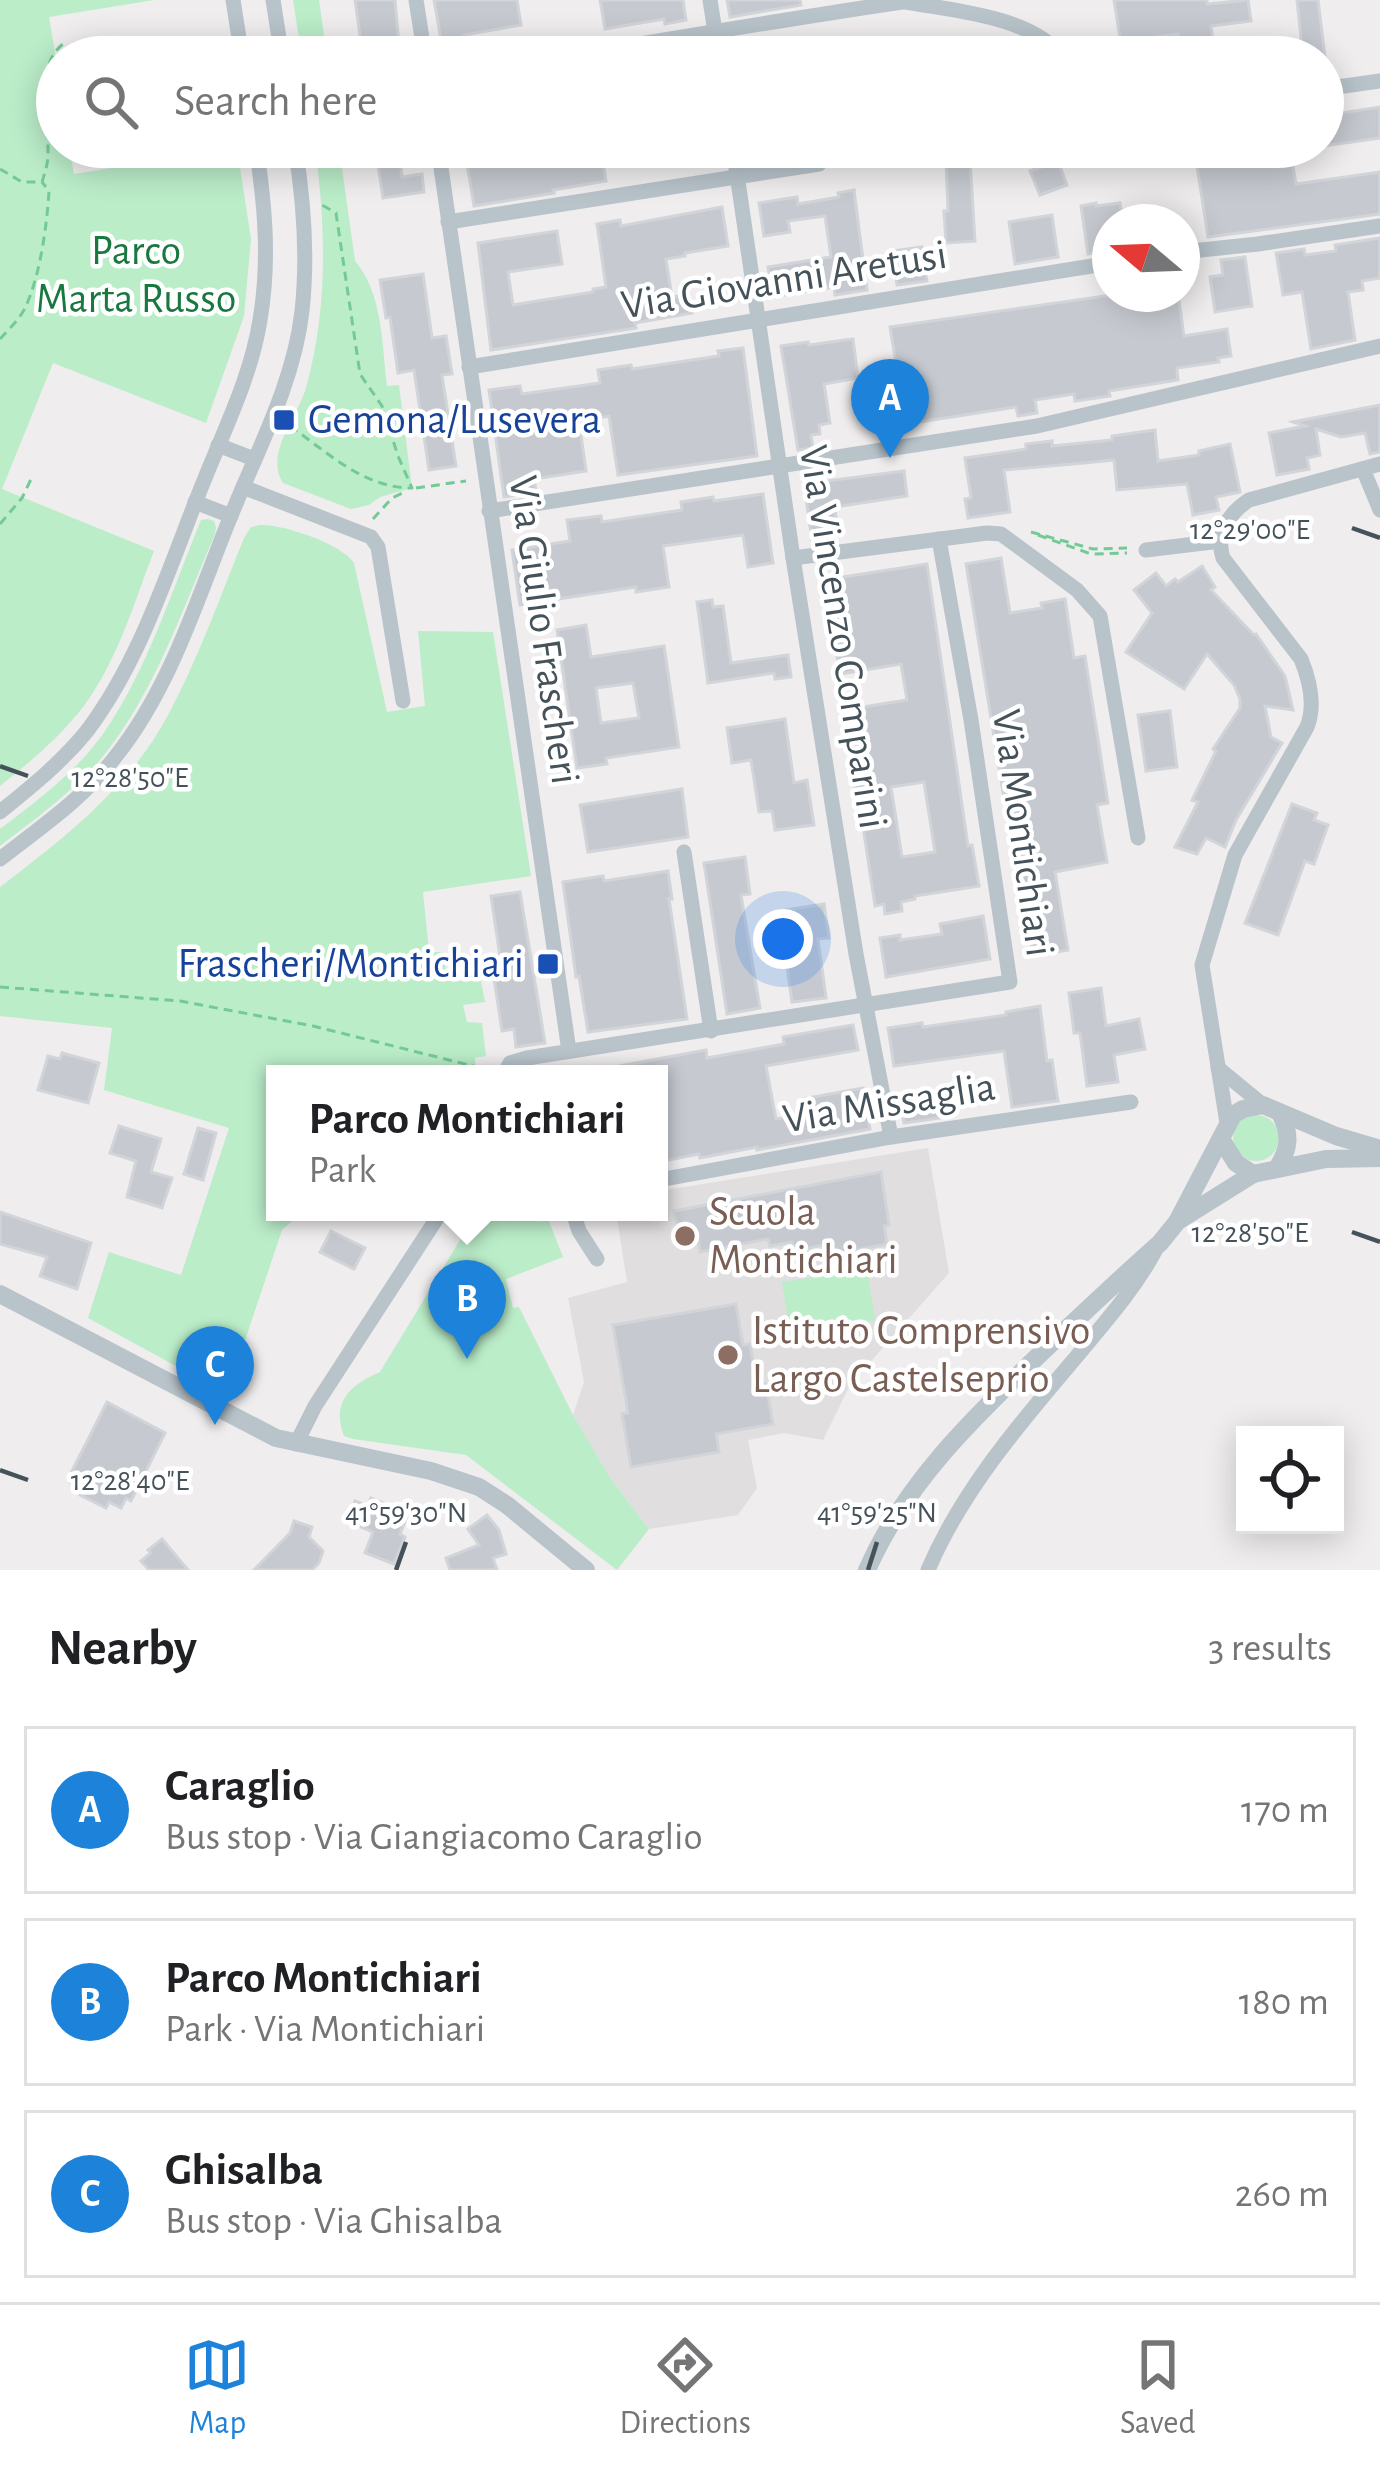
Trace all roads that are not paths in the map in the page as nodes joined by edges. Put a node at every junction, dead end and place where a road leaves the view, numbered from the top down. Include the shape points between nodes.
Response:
1 (232, 0) edge
2 (273, 0) edge
3 (416, 0) edge
4 (710, 0) edge
5 (910, 1) edge
6 (715, 32) junction
7 (238, 36) edge
8 (279, 36) edge
9 (422, 36) edge
10 (690, 36) edge
11 (716, 36) edge
12 (1038, 36) edge
13 (1380, 81) edge
14 (1344, 86) edge
15 (259, 168) edge
16 (298, 168) edge
17 (441, 168) edge
18 (737, 168) edge
19 (794, 168) edge
20 (738, 177) junction
21 (448, 222) junction
22 (1380, 226) edge
23 (1200, 250) edge
24 (1092, 266) edge
25 (758, 322) junction
26 (1380, 346) edge
27 (469, 368) junction
28 (218, 445) junction
29 (254, 459) junction
30 (780, 465) junction
31 (1372, 466) edge
32 (243, 487) junction
33 (195, 502) junction
34 (489, 511) junction
35 (1380, 511) edge
36 (231, 516) junction
37 (939, 539) junction
38 (1220, 541) junction
39 (1146, 550) road end
40 (793, 558) junction
41 (404, 701) dead end
42 (0, 812) edge
43 (1138, 838) dead end
44 (684, 852) dead end
45 (0, 859) edge
46 (866, 1005) junction
47 (711, 1031) junction
48 (569, 1051) junction
49 (508, 1065) edge
50 (1217, 1068) junction
51 (1130, 1102) dead end
52 (1263, 1105) junction
53 (1281, 1115) junction
54 (1224, 1131) junction
55 (891, 1137) junction
56 (1380, 1148) edge
57 (1380, 1158) edge
58 (1278, 1167) junction
59 (1253, 1174) junction
60 (668, 1178) edge
61 (435, 1221) edge
62 (576, 1221) edge
63 (1177, 1222) junction
64 (1160, 1243) junction
65 (597, 1259) dead end
66 (0, 1294) edge
67 (296, 1444) junction
68 (586, 1570) edge
69 (867, 1570) edge
70 (928, 1570) edge

1 - 7 street
2 - 8 street
3 - 9 street
4 - 6 street
5 - 6 street
5 - 12 street
6 - 10 street
6 - 11 street
13 - 14 street
15 - 28 street via 264,291 253,354
16 - 29 street via 302,313
17 - 21 street, Via Giulio Frascheri
18 - 20 street, Via Vincenzo Comparini
19 - 20 street
20 - 21 street
20 - 25 street, Via Vincenzo Comparini
21 - 27 street, Via Giulio Frascheri
22 - 23 street
24 - 25 street, Via Giovanni Aretusi
25 - 27 street, Via Giovanni Aretusi
25 - 30 street, Via Vincenzo Comparini
26 - 30 street via 1037,426
27 - 34 street, Via Giulio Frascheri
28 - 29 street
28 - 33 street
29 - 32 street
30 - 34 street
30 - 40 street, Via Vincenzo Comparini
31 - 35 street
31 - 38 street via 1250,500
32 - 36 street
32 - 41 street via 371,537
33 - 36 street
33 - 42 street via 113,692 62,759
34 - 48 street, Via Giulio Frascheri
36 - 45 street via 134,732 80,796
37 - 40 street
37 - 43 street via 1001,534 1095,608
37 - 46 street, Via Montichiari via 1010,982
38 - 39 street
38 - 50 street via 1228,566 1301,659 1312,712 1235,855 1207,941 1203,983
40 - 46 street, Via Vincenzo Comparini
44 - 47 street
46 - 47 street, Via Montichiari
46 - 55 street, Via Vincenzo Comparini
47 - 48 street, Via Montichiari
48 - 49 street, Via Montichiari
50 - 52 street
50 - 54 street
51 - 55 street, Via Missaglia
52 - 53 street
52 - 54 street via 1233,1115
53 - 56 street
53 - 58 street via 1288,1146
54 - 59 street via 1236,1162
54 - 63 street
55 - 60 street, Via Missaglia
57 - 58 street
58 - 59 street
59 - 63 street
61 - 67 street
62 - 65 street
63 - 64 street
64 - 69 street via 961,1433 899,1510
64 - 70 street via 1138,1282 973,1488
66 - 67 street
67 - 68 street via 479,1487

